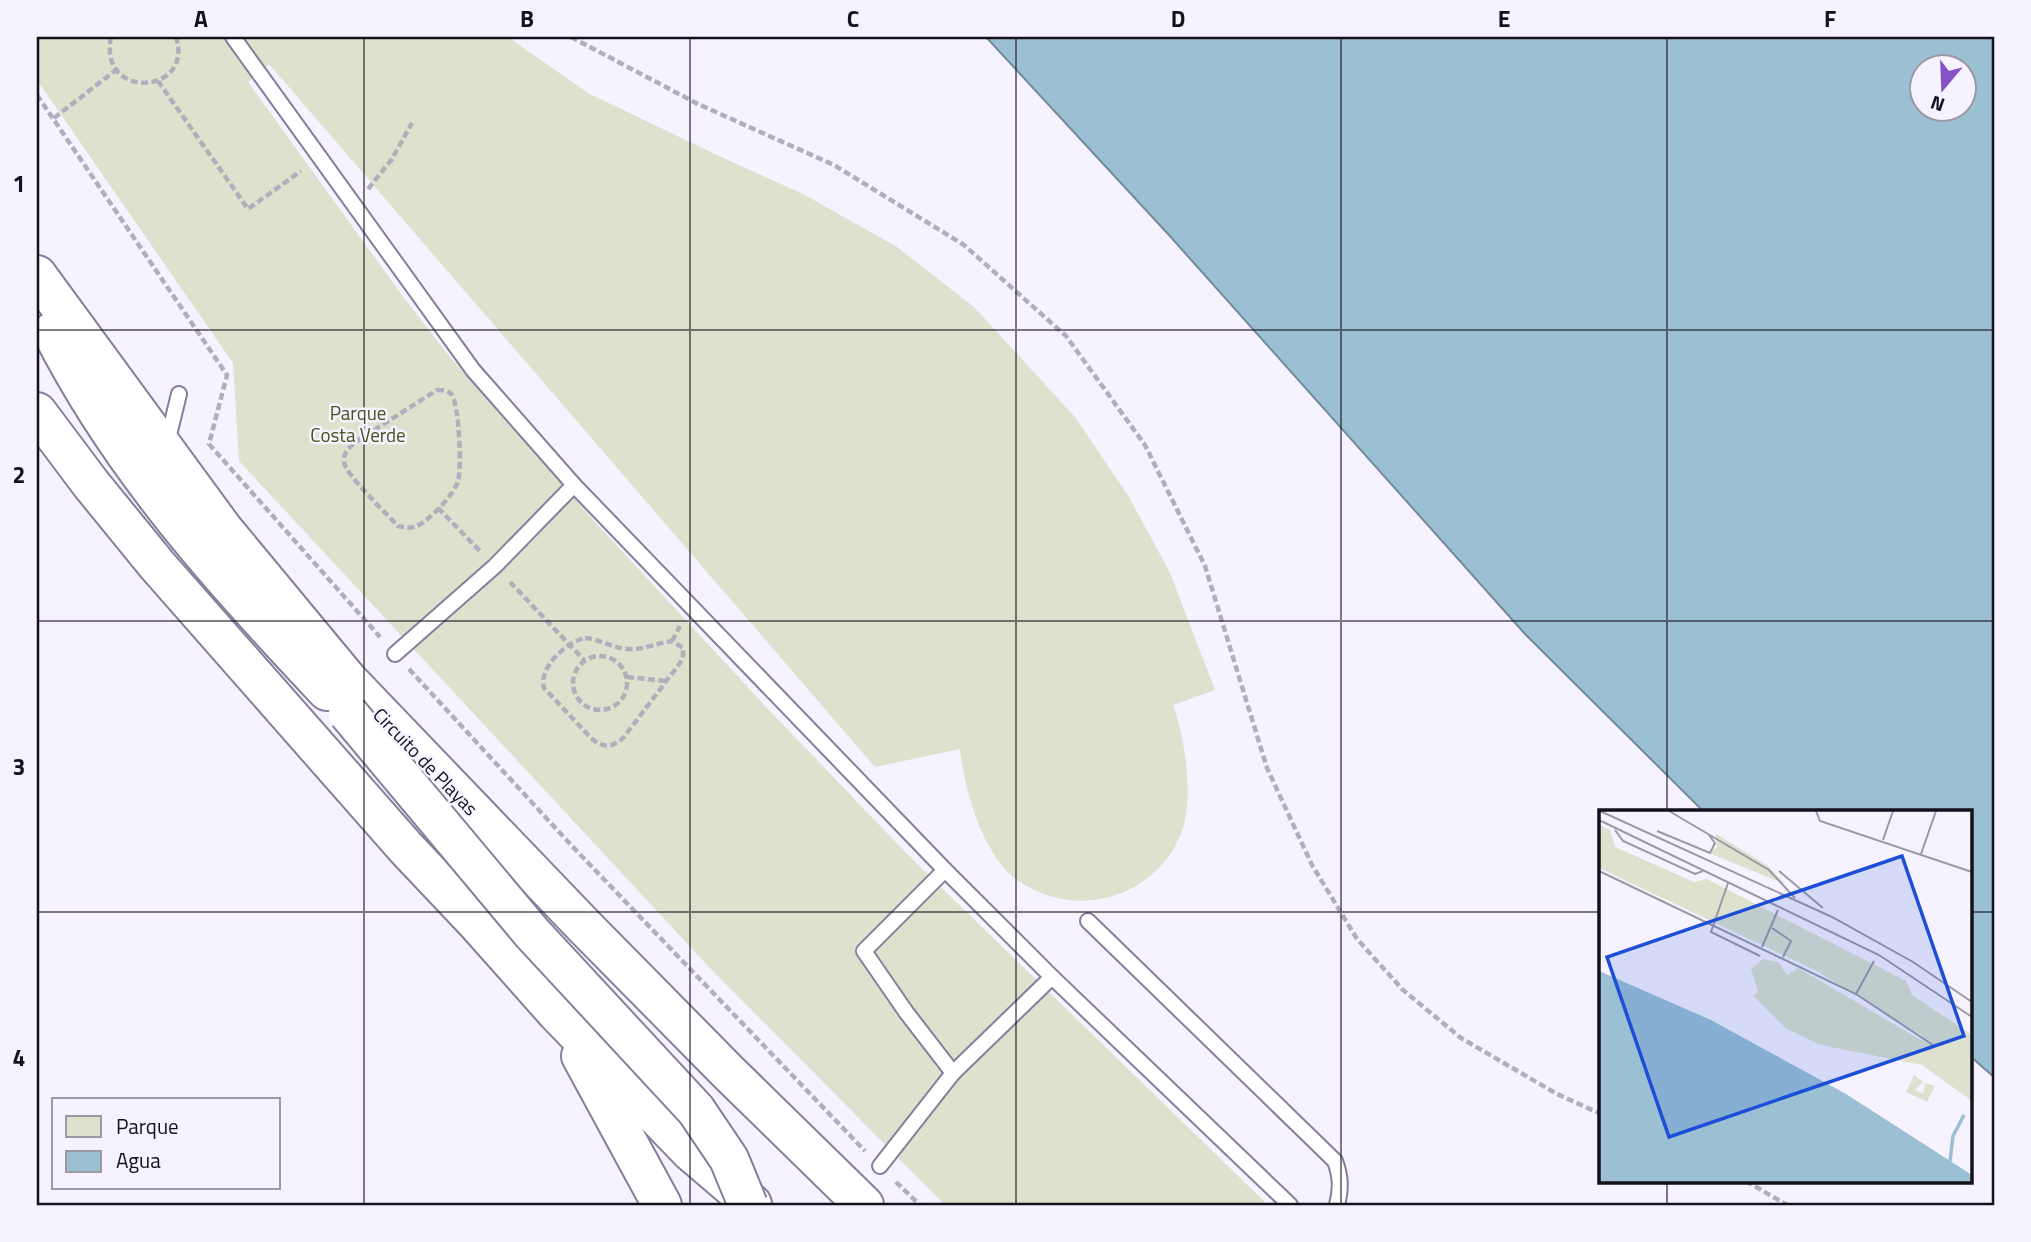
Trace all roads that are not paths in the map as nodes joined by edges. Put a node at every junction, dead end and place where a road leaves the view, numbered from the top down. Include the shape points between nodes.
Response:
1 (233, 37) edge
2 (37, 275) edge
3 (37, 301) edge
4 (180, 394) dead end
5 (37, 412) edge
6 (165, 451) junction
7 (573, 485) junction
8 (395, 654) road end
9 (946, 870) junction
10 (1088, 921) dead end
11 (1052, 976) junction
12 (556, 1012) junction
13 (953, 1073) junction
14 (880, 1166) road end
15 (662, 1205) edge
16 (748, 1205) edge
17 (754, 1205) edge
18 (864, 1205) edge
19 (1290, 1205) edge
20 (1337, 1205) edge

1 - 7 lane via 473,370
2 - 6 highway, Circuito de Playas
3 - 16 highway, bridge via 110,432 178,527 348,713 532,933 696,1110 729,1159
4 - 6 lane
5 - 12 highway via 157,565 256,680
6 - 18 highway, Circuito de Playas via 348,680 584,926
7 - 8 lane via 495,566
7 - 9 lane
9 - 11 lane
9 - 13 lane via 864,950
10 - 20 lane via 1335,1161 1340,1175
11 - 13 lane
11 - 19 lane
12 - 15 highway
12 - 17 highway via 690,1151
13 - 14 lane

